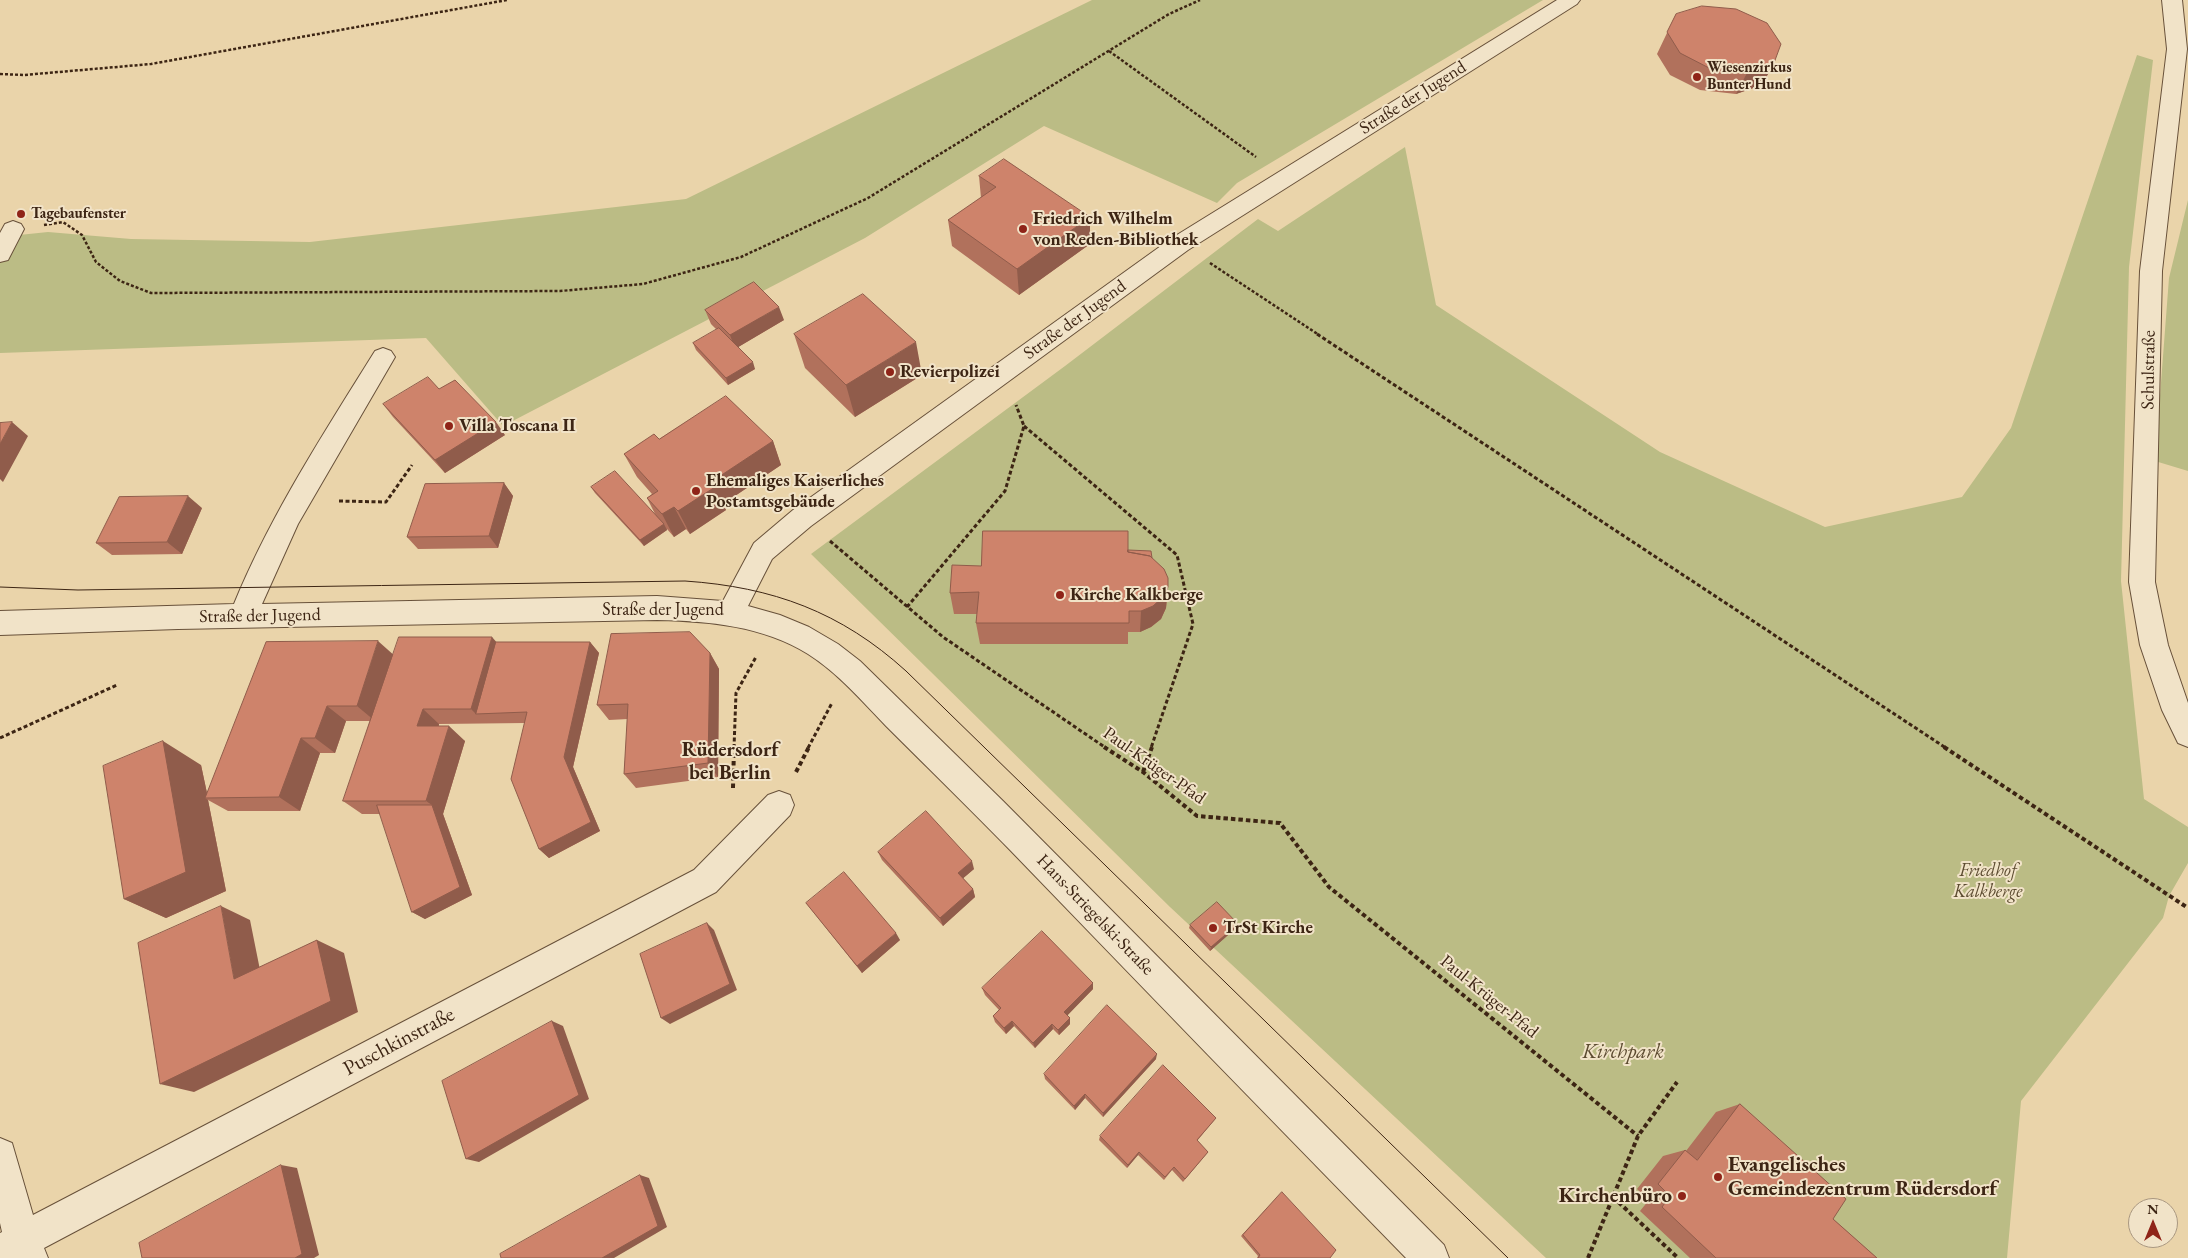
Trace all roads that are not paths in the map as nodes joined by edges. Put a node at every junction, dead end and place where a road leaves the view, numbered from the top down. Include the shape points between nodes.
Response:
1 (1570, 0) edge
2 (2172, 0) edge
3 (13, 229) road end
4 (0, 254) edge
5 (383, 357) dead end
6 (730, 614) junction
7 (243, 617) junction
8 (0, 623) edge
9 (2188, 734) edge
10 (779, 805) road end
11 (0, 1155) edge
12 (17, 1250) edge
13 (1431, 1258) edge

1 - 6 street, Straße der Jugend via 1180,244 802,518 763,550
2 - 9 street, Schulstraße via 2178,49 2151,271 2142,582 2154,645 2176,710
3 - 4 street
5 - 7 street via 299,500 260,574
6 - 7 street, Straße der Jugend via 657,608
6 - 13 street, Hans-Striegelski-Straße via 790,632 838,659 967,785
7 - 8 street, Straße der Jugend
10 - 12 street, Puschkinstraße via 705,881
11 - 12 street

